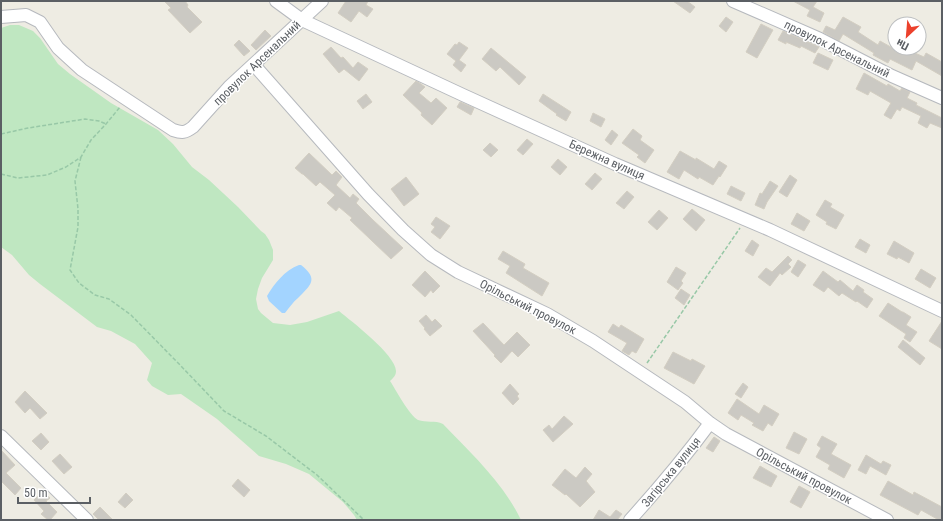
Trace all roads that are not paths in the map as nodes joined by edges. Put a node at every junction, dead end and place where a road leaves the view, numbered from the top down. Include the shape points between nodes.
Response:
1 (276, 1) edge
2 (322, 1) edge
3 (733, 1) edge
4 (1, 17) edge
5 (302, 20) junction
6 (254, 65) junction
7 (942, 98) edge
8 (942, 311) edge
9 (710, 423) junction
10 (1, 436) edge
11 (87, 520) edge
12 (630, 520) edge
13 (887, 520) edge

1 - 5 street, Бережна вулиця
2 - 5 street, провулок Арсенальний
3 - 7 street, провулок Арсенальний via 820,39
4 - 6 street, провулок Арсенальний via 26,15 40,22 58,48 82,70 173,130 181,132 193,127 229,87
5 - 6 street, провулок Арсенальний
5 - 8 street, Бережна вулиця
6 - 9 street, Орільський провулок via 368,194 431,255 458,272 547,314 593,341 685,402
9 - 12 street, Загірська вулиця
9 - 13 street, Орільський провулок
10 - 11 street

